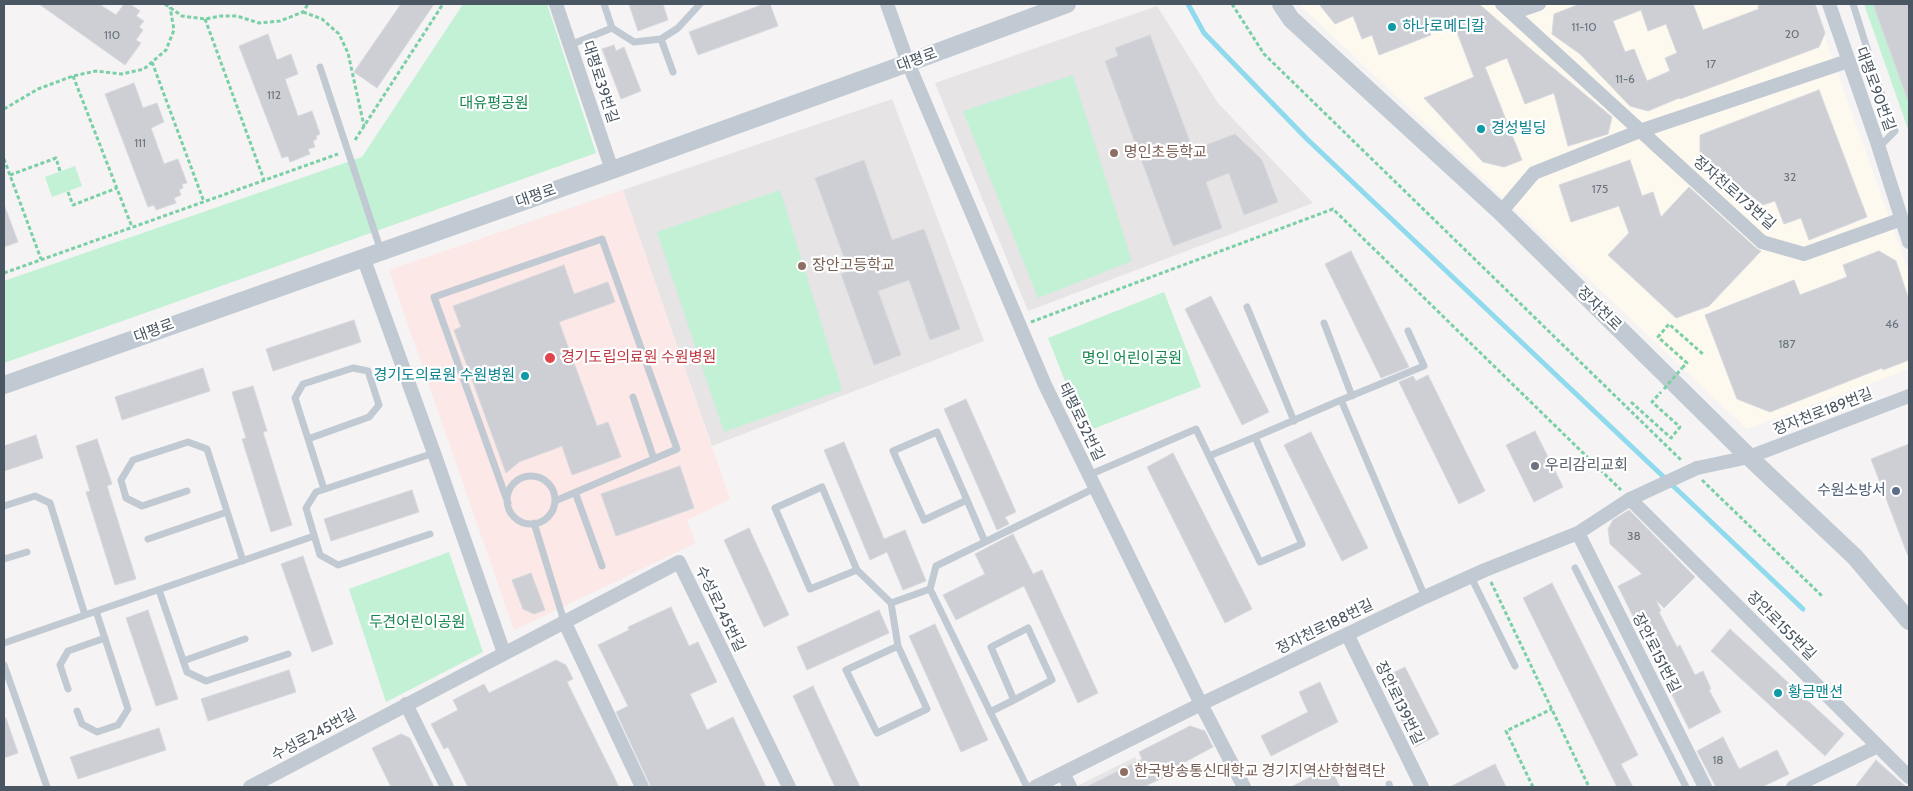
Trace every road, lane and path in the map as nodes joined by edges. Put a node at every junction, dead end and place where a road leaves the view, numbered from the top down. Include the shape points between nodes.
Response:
1 (165, 4) edge
2 (308, 4) edge
3 (442, 4) edge
4 (556, 4) edge
5 (604, 4) edge
6 (700, 4) edge
7 (887, 4) edge
8 (1067, 4) edge
9 (1232, 4) edge
10 (1281, 4) edge
11 (1502, 4) edge
12 (1539, 4) edge
13 (1829, 4) edge
14 (1853, 4) edge
15 (170, 8) junction
16 (303, 12) junction
17 (1513, 13) junction
18 (205, 19) junction
19 (612, 28) junction
20 (661, 39) junction
21 (570, 45) junction
22 (1848, 61) junction
23 (152, 62) junction
24 (908, 64) junction
25 (320, 67) dead end
26 (673, 72) dead end
27 (73, 76) junction
28 (4, 109) edge
29 (364, 126) junction
30 (1640, 131) junction
31 (1879, 147) junction
32 (348, 151) junction
33 (4, 159) edge
34 (612, 170) junction
35 (60, 171) dead end
36 (10, 175) junction
37 (264, 180) junction
38 (117, 188) junction
39 (68, 192) dead end
40 (204, 202) junction
41 (1501, 212) junction
42 (1902, 219) junction
43 (132, 227) junction
44 (1909, 242) edge
45 (381, 250) junction
46 (363, 257) junction
47 (41, 259) junction
48 (4, 273) edge
49 (1247, 307) dead end
50 (1324, 323) dead end
51 (1019, 326) junction
52 (1408, 331) dead end
53 (1704, 355) dead end
54 (4, 385) edge
55 (633, 396) dead end
56 (1352, 396) junction
57 (1909, 396) edge
58 (1341, 400) junction
59 (1631, 402) dead end
60 (1294, 420) junction
61 (1255, 437) junction
62 (308, 439) junction
63 (434, 453) junction
64 (1209, 456) junction
65 (1749, 457) junction
66 (654, 459) junction
67 (1694, 470) junction
68 (1092, 482) junction
69 (324, 489) junction
70 (187, 491) dead end
71 (575, 492) junction
72 (1630, 499) junction
73 (555, 500) junction
74 (967, 500) junction
75 (508, 503) junction
76 (4, 506) edge
77 (227, 512) junction
78 (534, 523) junction
79 (1578, 533) junction
80 (430, 534) dead end
81 (314, 536) junction
82 (148, 539) dead end
83 (986, 542) junction
84 (27, 552) dead end
85 (4, 560) edge
86 (243, 561) junction
87 (602, 566) dead end
88 (1575, 568) dead end
89 (857, 570) junction
90 (1485, 570) junction
91 (1471, 577) junction
92 (930, 589) junction
93 (159, 590) junction
94 (1822, 596) dead end
95 (1425, 597) junction
96 (892, 603) junction
97 (96, 611) junction
98 (85, 615) junction
99 (564, 621) junction
100 (1909, 621) edge
101 (1346, 634) junction
102 (105, 638) junction
103 (245, 639) dead end
104 (4, 643) edge
105 (898, 646) junction
106 (504, 653) junction
107 (288, 654) dead end
108 (183, 661) junction
109 (4, 665) edge
110 (1515, 666) dead end
111 (68, 689) dead end
112 (1014, 700) junction
113 (406, 704) junction
114 (1201, 704) junction
115 (1552, 709) junction
116 (77, 711) dead end
117 (990, 712) junction
118 (1878, 746) junction
119 (1063, 772) junction
120 (1909, 777) edge
121 (1703, 783) edge
122 (266, 784) edge
123 (46, 787) edge
124 (250, 787) edge
125 (447, 787) edge
126 (642, 787) edge
127 (790, 787) edge
128 (1027, 787) edge
129 (1035, 787) edge
130 (1070, 787) edge
131 (1244, 787) edge
132 (1422, 787) edge
133 (1533, 787) edge
134 (1590, 787) edge
135 (1686, 787) edge
136 (1793, 787) edge

1 - 15 path
2 - 16 path
3 - 29 path
4 - 21 street, 대평로39번길
5 - 19 lane
6 - 20 lane via 678,28
7 - 24 street, 태평로52번길
8 - 24 street, 대평로
9 - 67 path via 1264,54
10 - 41 street, 정자천로 via 1290,19
11 - 17 street, 정자천로173번길
12 - 17 street
13 - 22 street, 대평로90번길
14 - 31 lane via 1895,132
15 - 18 path via 182,16
15 - 23 path via 174,30 166,50
16 - 18 path via 280,22 259,23 238,16
16 - 29 path via 322,19 339,34 348,53
17 - 30 street, 정자천로173번길
18 - 37 path
19 - 20 lane via 634,42
19 - 21 lane
20 - 26 lane
21 - 34 street, 대평로39번길
22 - 30 street
22 - 31 street, 대평로90번길
23 - 27 path via 144,69 122,74 96,71
23 - 40 path
24 - 34 street, 대평로
24 - 51 street, 태평로52번길
25 - 32 lane
27 - 28 path via 38,89
27 - 38 path
29 - 32 path
30 - 41 street via 1534,174
30 - 42 street, 정자천로173번길 via 1762,242 1804,254
31 - 42 street, 대평로90번길
32 - 37 path
32 - 45 lane
33 - 36 path
34 - 45 street, 대평로
35 - 36 path via 56,158
36 - 47 path
37 - 40 path
38 - 39 path via 73,205
38 - 43 path
40 - 43 path
41 - 65 street, 정자천로
42 - 44 street, 대평로90번길
43 - 47 path
45 - 46 street, 대평로
46 - 54 street, 대평로
46 - 63 street
47 - 48 path
49 - 60 lane
50 - 56 lane
51 - 68 street, 태평로52번길
51 - 72 path via 1333,210
52 - 56 lane via 1424,366
53 - 59 path, bridge via 1669,324 1658,337 1686,363 1652,402 1680,427 1671,438
55 - 66 lane
56 - 58 lane
57 - 65 street, 정자천로189번길
58 - 60 lane
58 - 95 lane
60 - 61 lane
61 - 64 lane
61 - 64 lane via 1302,544 1260,562
62 - 62 lane via 295,398 303,384 353,368 368,372 379,405 369,418
62 - 69 lane
63 - 69 lane
63 - 106 street
64 - 68 lane via 1196,429
65 - 67 street
65 - 100 street, 정자천로 via 1855,557
66 - 71 lane
66 - 75 lane via 677,449 602,239 434,297
67 - 72 street, 정자천로188번길, bridge
67 - 94 path
68 - 83 lane
68 - 114 street, 태평로52번길
69 - 81 lane via 316,492 306,508
70 - 77 lane via 142,506 126,498 121,480 132,460 188,442 207,450
71 - 73 lane
71 - 87 lane
72 - 79 street, 정자천로188번길
72 - 118 street, 장안로155번길
73 - 75 lane via 554,492 544,479 528,476 510,488
73 - 78 lane via 549,516
74 - 74 lane via 937,432 894,451 924,520
74 - 83 lane
75 - 78 lane via 514,516
76 - 98 lane via 35,496 50,503
77 - 82 lane
77 - 86 lane
78 - 99 lane
79 - 90 street, 정자천로188번길
79 - 121 street, 장안로151번길
80 - 81 lane via 338,565 320,555
81 - 86 lane
83 - 92 lane via 936,566
84 - 85 lane
86 - 93 lane
88 - 135 lane
89 - 89 lane via 822,487 775,508 810,589
89 - 96 lane
90 - 91 street, 정자천로188번길
90 - 115 path
91 - 95 street, 정자천로188번길
91 - 110 lane
92 - 96 lane
92 - 117 lane
93 - 97 lane
93 - 108 lane
95 - 101 street, 정자천로188번길
96 - 105 lane
97 - 98 lane
97 - 102 lane
98 - 104 lane
99 - 106 street, 수성로245번길
99 - 126 street
99 - 127 street, 수성로245번길 via 679,562
101 - 114 street, 정자천로188번길
101 - 132 street, 장안로139번길
102 - 111 lane via 68,651 60,665
102 - 116 lane via 128,709 118,725 97,732 82,724
103 - 108 lane
105 - 105 lane via 846,670 877,733 927,708
106 - 113 street, 수성로245번길
107 - 108 lane via 206,681 187,672
109 - 123 lane
112 - 112 lane via 1052,680 1028,628 991,647
112 - 117 lane
113 - 122 street, 수성로245번길
113 - 125 street
114 - 119 street, 정자천로188번길
114 - 131 street, 태평로52번길
115 - 133 path via 1506,731
115 - 134 path
117 - 128 lane
118 - 120 street, 장안로155번길
118 - 136 street
119 - 129 street, 정자천로188번길
119 - 130 street
121 - 135 lane
122 - 124 street, 수성로245번길

